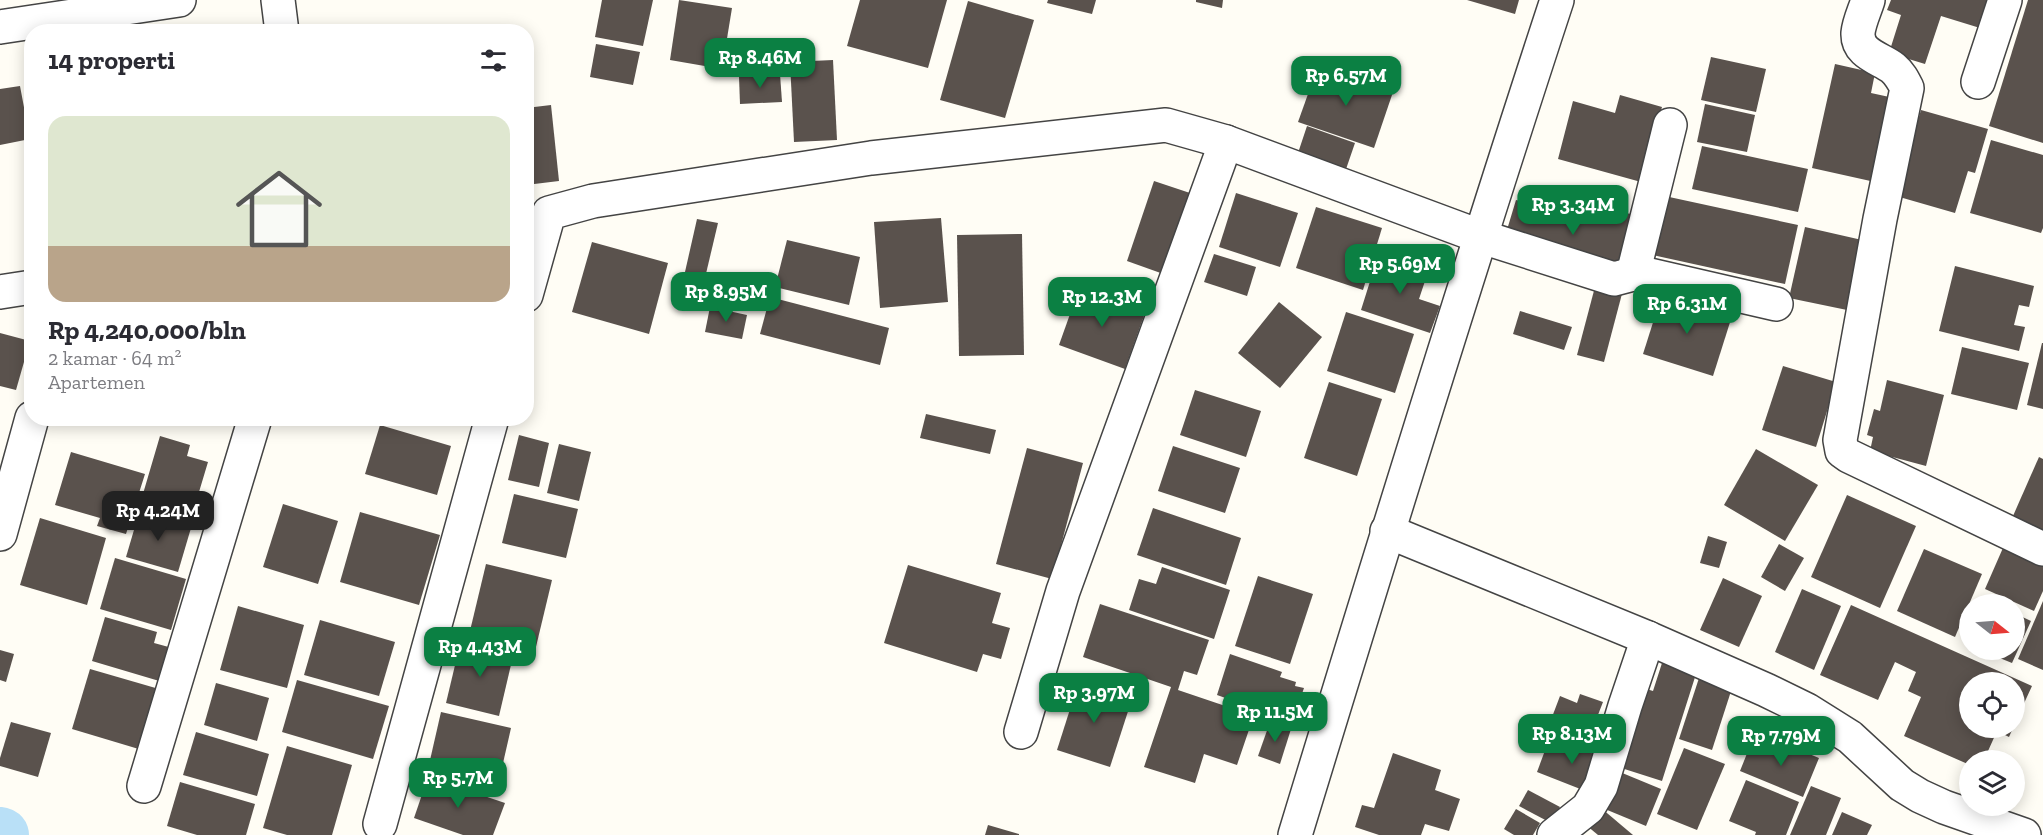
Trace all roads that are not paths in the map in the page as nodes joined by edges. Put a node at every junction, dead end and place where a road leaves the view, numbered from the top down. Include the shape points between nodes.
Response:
1 (179, 0) edge
2 (278, 0) edge
3 (1557, 0) edge
4 (1868, 0) edge
5 (2006, 0) edge
6 (281, 24) edge
7 (0, 27) edge
8 (1978, 82) dead end
9 (1670, 125) dead end
10 (1226, 142) junction
11 (538, 215) edge
12 (1479, 236) junction
13 (534, 242) edge
14 (1633, 274) junction
15 (24, 288) edge
16 (0, 292) edge
17 (1776, 304) dead end
18 (30, 426) edge
19 (253, 426) edge
20 (490, 426) edge
21 (1387, 531) junction
22 (0, 534) edge
23 (2043, 549) edge
24 (1648, 638) junction
25 (1021, 732) dead end
26 (144, 786) dead end
27 (380, 824) dead end
28 (1295, 835) edge
29 (1554, 835) edge
30 (2024, 835) edge

1 - 7 street
2 - 6 street
3 - 12 street
4 - 23 street via 1858,33 1861,46 1874,59 1892,67 1907,88 1840,440 1842,451
5 - 8 street
9 - 14 street
10 - 11 street via 1166,125 871,158 593,201
10 - 12 street
10 - 25 street via 1063,591
11 - 13 street
12 - 14 street via 1614,279
12 - 21 street
14 - 17 street
15 - 16 street
18 - 22 street
19 - 26 street
20 - 27 street
21 - 24 street
21 - 28 street
24 - 29 street via 1601,786 1588,808
24 - 30 street via 1808,710 1850,737 1902,785 1920,796

